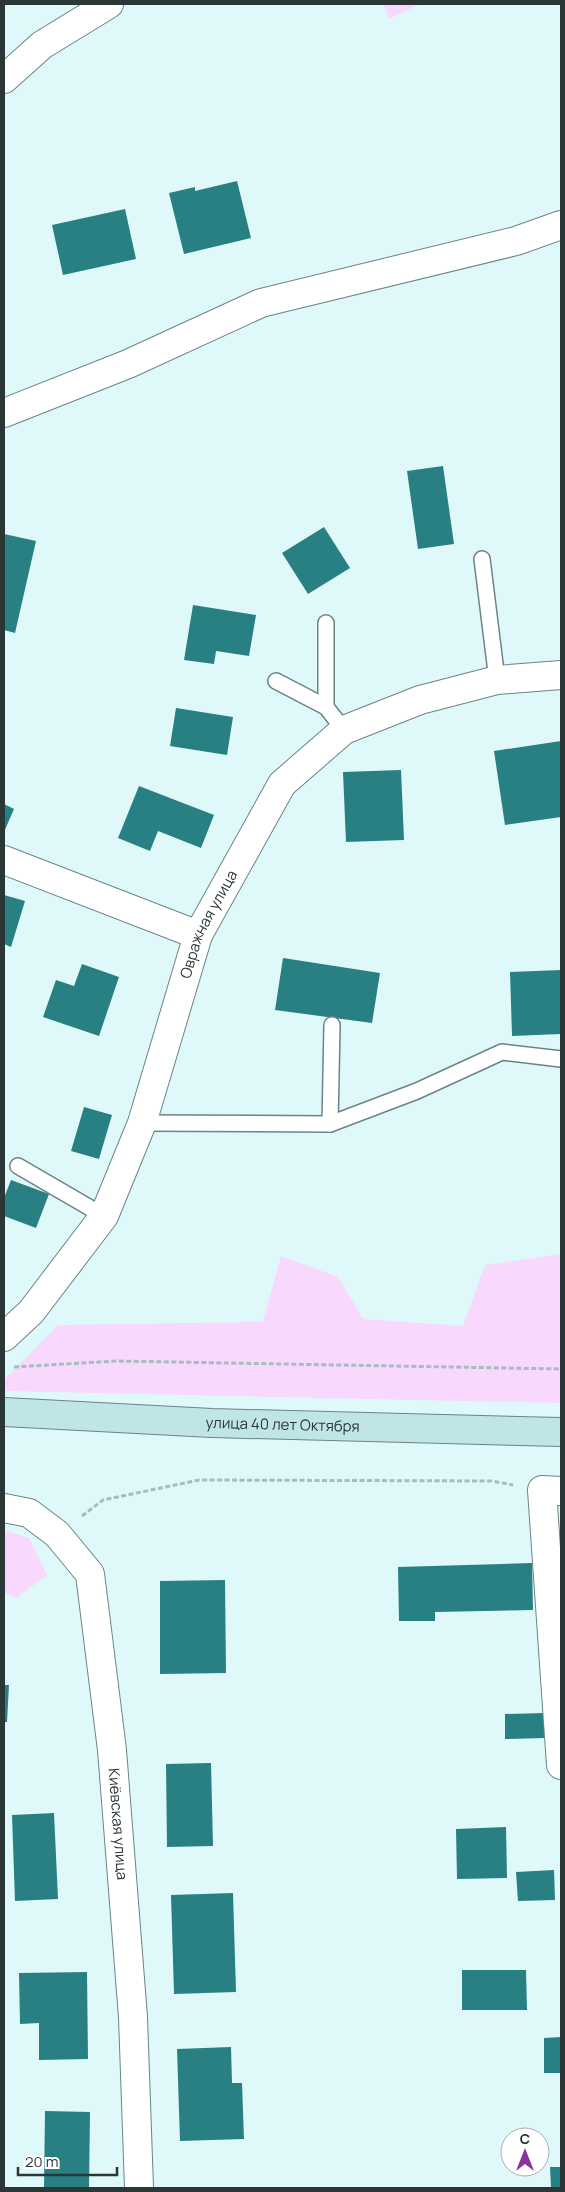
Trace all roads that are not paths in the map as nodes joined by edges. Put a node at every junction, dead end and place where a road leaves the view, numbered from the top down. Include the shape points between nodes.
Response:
1 (109, 4) edge
2 (4, 80) edge
3 (561, 225) edge
4 (4, 413) edge
5 (482, 560) dead end
6 (326, 623) dead end
7 (561, 675) edge
8 (496, 680) junction
9 (276, 681) dead end
10 (326, 707) junction
11 (344, 730) junction
12 (4, 860) edge
13 (198, 935) junction
14 (332, 1025) dead end
15 (561, 1059) edge
16 (142, 1123) junction
17 (330, 1124) junction
18 (18, 1166) dead end
19 (104, 1216) junction
20 (4, 1337) edge
21 (4, 1412) edge
22 (561, 1432) edge
23 (552, 1490) edge
24 (4, 1508) edge
25 (561, 1765) edge
26 (139, 2188) edge

1 - 2 street via 42,45
3 - 4 street via 516,241 261,303 128,364
5 - 8 lane
6 - 10 lane
7 - 8 street, Овражная улица
8 - 11 street, Овражная улица via 420,700
9 - 10 lane
10 - 11 lane
11 - 13 street, Овражная улица via 282,784
12 - 13 street
13 - 16 street, Овражная улица
14 - 17 lane
15 - 17 lane via 502,1052 417,1091
16 - 17 lane
16 - 19 street, Овражная улица
18 - 19 lane
19 - 20 street, Овражная улица via 31,1312
21 - 22 main road, улица 40 лет Октября via 212,1423
23 - 25 street
24 - 26 street, Киёвская улица via 29,1513 57,1534 90,1574 110,1730 133,2017

